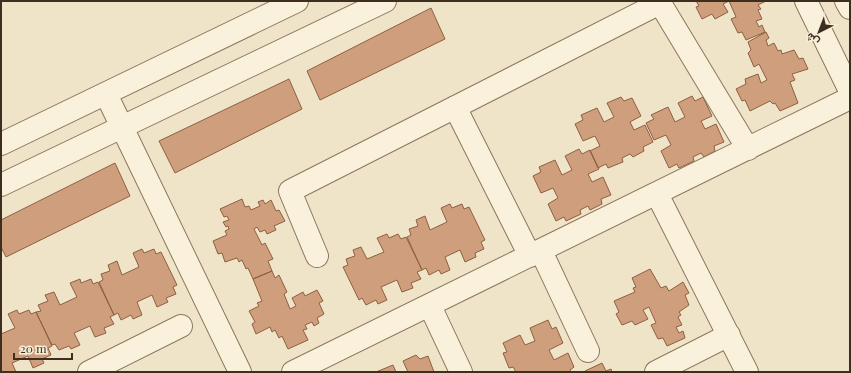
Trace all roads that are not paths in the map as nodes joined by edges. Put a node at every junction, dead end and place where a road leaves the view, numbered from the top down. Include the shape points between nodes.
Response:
1 (297, 1) edge
2 (385, 1) edge
3 (806, 1) edge
4 (846, 1) edge
5 (850, 8) edge
6 (850, 91) edge
7 (106, 94) junction
8 (850, 98) edge
9 (455, 107) junction
10 (122, 128) junction
11 (1, 144) edge
12 (748, 149) junction
13 (1, 185) edge
14 (656, 194) junction
15 (535, 254) junction
16 (317, 256) dead end
17 (430, 306) junction
18 (181, 326) dead end
19 (729, 335) junction
20 (588, 351) dead end
21 (90, 372) edge
22 (240, 372) edge
23 (293, 372) edge
24 (461, 372) edge
25 (656, 372) edge
26 (747, 372) edge

1 - 7 street
2 - 10 street
3 - 6 street
4 - 5 street
7 - 10 street
7 - 11 street
8 - 12 street
9 - 12 street via 660,3
9 - 15 street
9 - 16 street via 290,191
10 - 13 street
10 - 22 street
12 - 14 street
14 - 15 street
14 - 19 street
15 - 17 street
15 - 20 street
17 - 23 street
17 - 24 street
18 - 21 street
19 - 25 street
19 - 26 street

